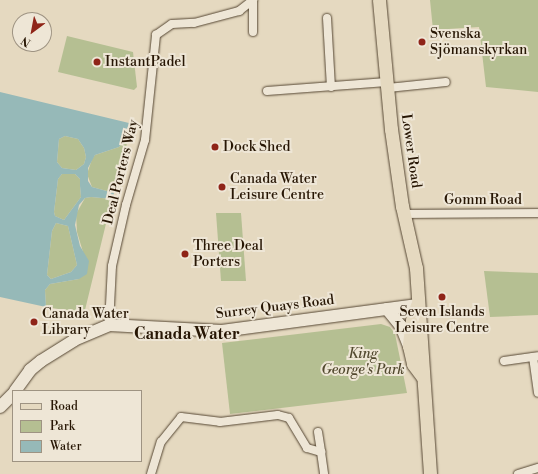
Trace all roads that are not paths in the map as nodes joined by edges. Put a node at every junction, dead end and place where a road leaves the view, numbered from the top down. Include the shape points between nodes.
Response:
1 (379, 0) edge
2 (253, 1) edge
3 (327, 18) dead end
4 (253, 32) dead end
5 (446, 82) dead end
6 (387, 85) junction
7 (331, 87) junction
8 (267, 91) dead end
9 (538, 213) edge
10 (404, 214) junction
11 (417, 305) junction
12 (387, 309) junction
13 (109, 325) junction
14 (410, 346) junction
15 (535, 356) edge
16 (504, 361) dead end
17 (422, 376) junction
18 (16, 390) edge
19 (538, 393) edge
20 (12, 395) edge
21 (0, 407) edge
22 (318, 432) dead end
23 (321, 452) junction
24 (538, 468) edge
25 (151, 474) edge
26 (324, 474) edge
27 (430, 474) edge
28 (518, 474) edge

1 - 6 main road, Lower Road
2 - 4 street, Deal Porters Way
2 - 13 street, Deal Porters Way via 239,11 194,23 172,24 156,35 145,140 112,266
3 - 7 street
5 - 6 street
6 - 7 street
6 - 10 main road, Lower Road
7 - 8 street
9 - 10 street, Gomm Road
10 - 11 main road, Lower Road via 416,268
11 - 12 street, Surrey Quays Road
11 - 14 main road via 412,320
11 - 17 main road via 421,320
12 - 13 street, Surrey Quays Road via 222,331
12 - 14 street via 401,326
13 - 18 street, Surrey Quays Road via 74,340 41,361 30,370
14 - 17 main road via 413,364
15 - 16 street
15 - 19 street
17 - 27 main road
20 - 21 street
22 - 23 street
23 - 25 street via 307,448 291,421 283,415 220,422 180,417 161,442
23 - 26 street
24 - 28 street

